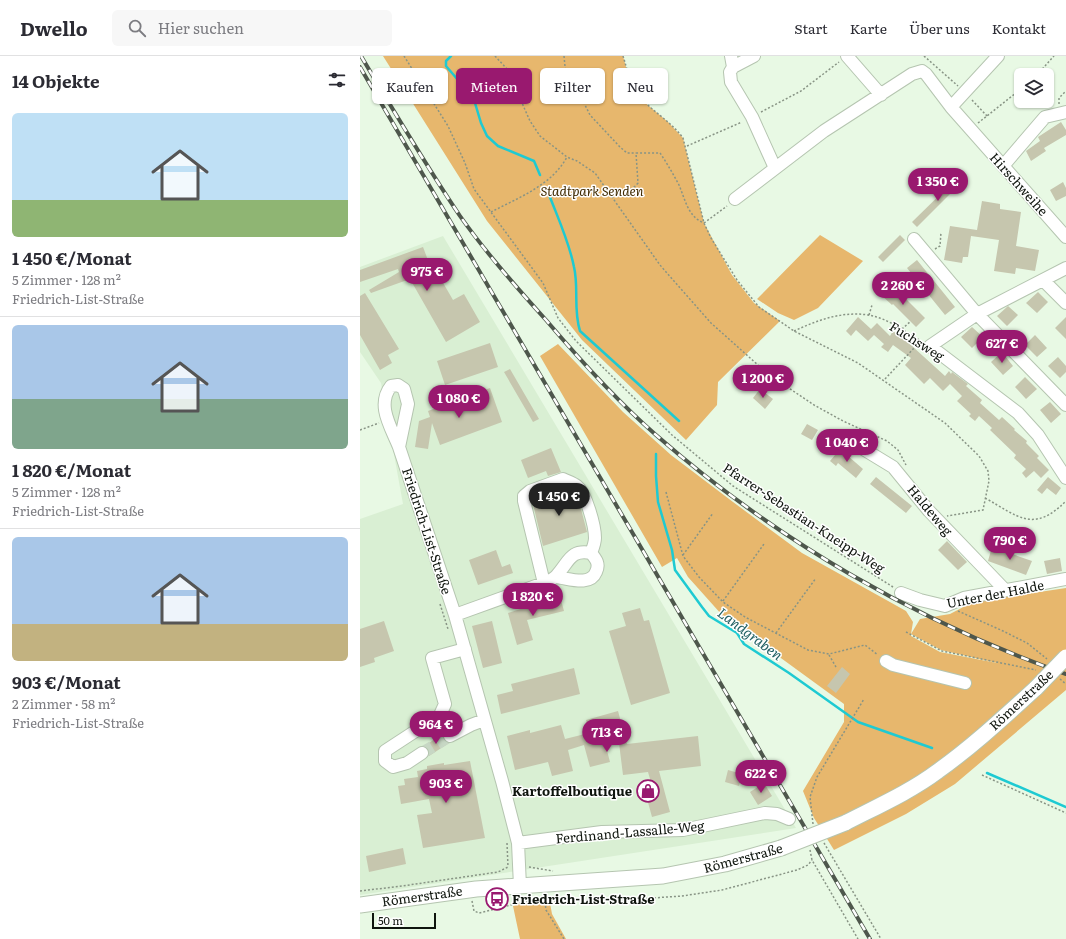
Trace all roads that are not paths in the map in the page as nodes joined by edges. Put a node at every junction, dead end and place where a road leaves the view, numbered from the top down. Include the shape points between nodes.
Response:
1 (754, 56) edge
2 (998, 56) edge
3 (844, 58) edge
4 (732, 61) edge
5 (881, 95) junction
6 (951, 107) junction
7 (1064, 110) edge
8 (1003, 166) junction
9 (776, 168) junction
10 (735, 199) road end
11 (1064, 229) edge
12 (914, 239) dead end
13 (1066, 268) edge
14 (1043, 280) junction
15 (1066, 303) edge
16 (977, 314) junction
17 (1066, 405) edge
18 (847, 439) dead end
19 (399, 447) junction
20 (1066, 478) edge
21 (591, 553) junction
22 (556, 576) junction
23 (1066, 579) edge
24 (544, 583) junction
25 (1005, 590) junction
26 (901, 593) road end
27 (455, 615) junction
28 (465, 648) junction
29 (1060, 659) edge
30 (886, 662) road end
31 (965, 683) dead end
32 (484, 720) junction
33 (450, 736) tunnel mouth
34 (422, 753) tunnel mouth
35 (790, 819) dead end
36 (518, 843) junction
37 (520, 886) junction
38 (360, 904) edge

1 - 4 street
2 - 6 street
3 - 5 street
4 - 9 street via 731,82 752,117
5 - 6 street, Hirschweihe via 912,74 922,71
5 - 9 street via 824,131
6 - 8 street, Hirschweihe
7 - 8 street via 1045,117
8 - 11 street, Hirschweihe
9 - 10 street
12 - 16 street
13 - 14 street
14 - 15 street
14 - 16 street
16 - 17 street
16 - 20 street, Fuchsweg via 930,346 1018,413 1038,436
18 - 25 street, Haldeweg via 893,467 939,522
19 - 19 street, Friedrich-List-Straße via 408,404 404,389 398,385 391,386 385,393 383,405
19 - 27 street, Friedrich-List-Straße
21 - 22 street via 583,551 574,554
21 - 22 street via 598,564 594,576 582,581
21 - 24 street via 595,539 594,529 583,493 577,486 563,479 530,492 524,496 524,501
22 - 24 street
23 - 25 street, Unter der Halde
24 - 27 street
25 - 26 street, Unter der Halde via 964,598 945,606
27 - 28 street, Friedrich-List-Straße
28 - 32 street, Friedrich-List-Straße
28 - 34 street via 432,658 445,704 440,715 385,751 385,761 394,767 407,763
29 - 37 main road, Römerstraße, bridge via 1036,688 977,741 937,772 845,823 781,848 725,864 663,876
30 - 31 street
32 - 33 street
32 - 36 street, Friedrich-List-Straße
35 - 36 street, Ferdinand-Lassalle-Weg via 778,814 765,813 684,830 602,832
36 - 37 street, Friedrich-List-Straße
37 - 38 main road, Römerstraße via 470,889

